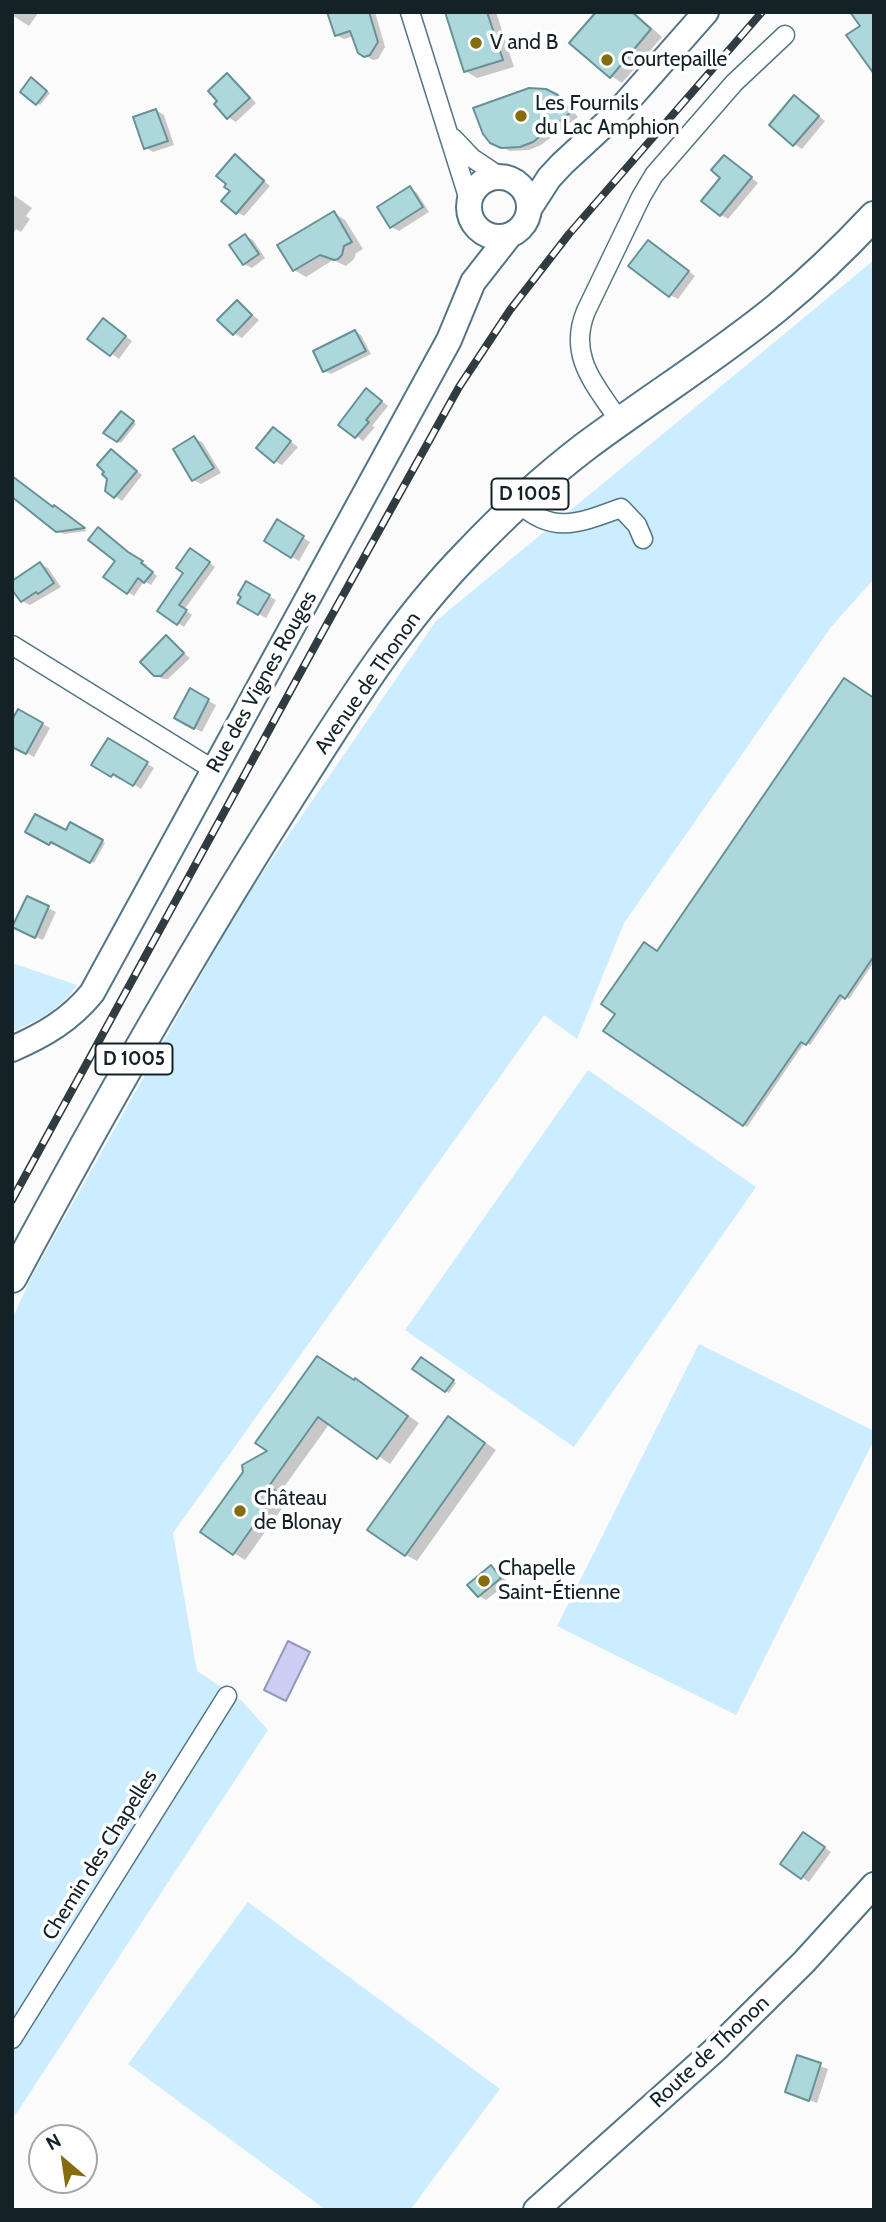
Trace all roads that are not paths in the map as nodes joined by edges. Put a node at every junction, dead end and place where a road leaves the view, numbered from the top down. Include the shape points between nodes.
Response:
1 (410, 12) edge
2 (706, 12) edge
3 (786, 35) dead end
4 (450, 135) junction
5 (572, 153) junction
6 (506, 178) junction
7 (470, 203) junction
8 (529, 209) junction
9 (874, 216) edge
10 (478, 228) junction
11 (509, 236) junction
12 (473, 282) junction
13 (620, 422) junction
14 (519, 503) junction
15 (643, 539) dead end
16 (12, 645) edge
17 (205, 764) junction
18 (12, 1049) edge
19 (12, 1278) edge
20 (227, 1696) dead end
21 (874, 1885) edge
22 (12, 2039) edge
23 (536, 2210) edge

1 - 4 street
2 - 5 street via 623,107
3 - 13 street via 734,83 654,175 586,311 579,338 582,359
4 - 6 street via 472,158
4 - 7 street
5 - 6 street
5 - 8 street
6 - 7 street via 489,179 478,186
6 - 8 street via 526,193
7 - 10 street
8 - 11 street via 523,225
9 - 13 main road, Avenue de Thonon / D 1005 via 778,307
10 - 11 street via 492,236
10 - 12 street, Rue des Vignes Rouges
11 - 12 street, Rue des Vignes Rouges
12 - 17 street, Rue des Vignes Rouges via 449,340
13 - 14 main road, Avenue de Thonon / D 1005
14 - 15 street via 537,518 559,524 621,508
14 - 19 main road, Avenue de Thonon / D 1005 via 417,611 344,712 153,1024
16 - 17 street
17 - 18 street, Rue des Vignes Rouges via 92,993 65,1021
20 - 22 street, Chemin des Chapelles
21 - 23 street, Route de Thonon via 717,2048

